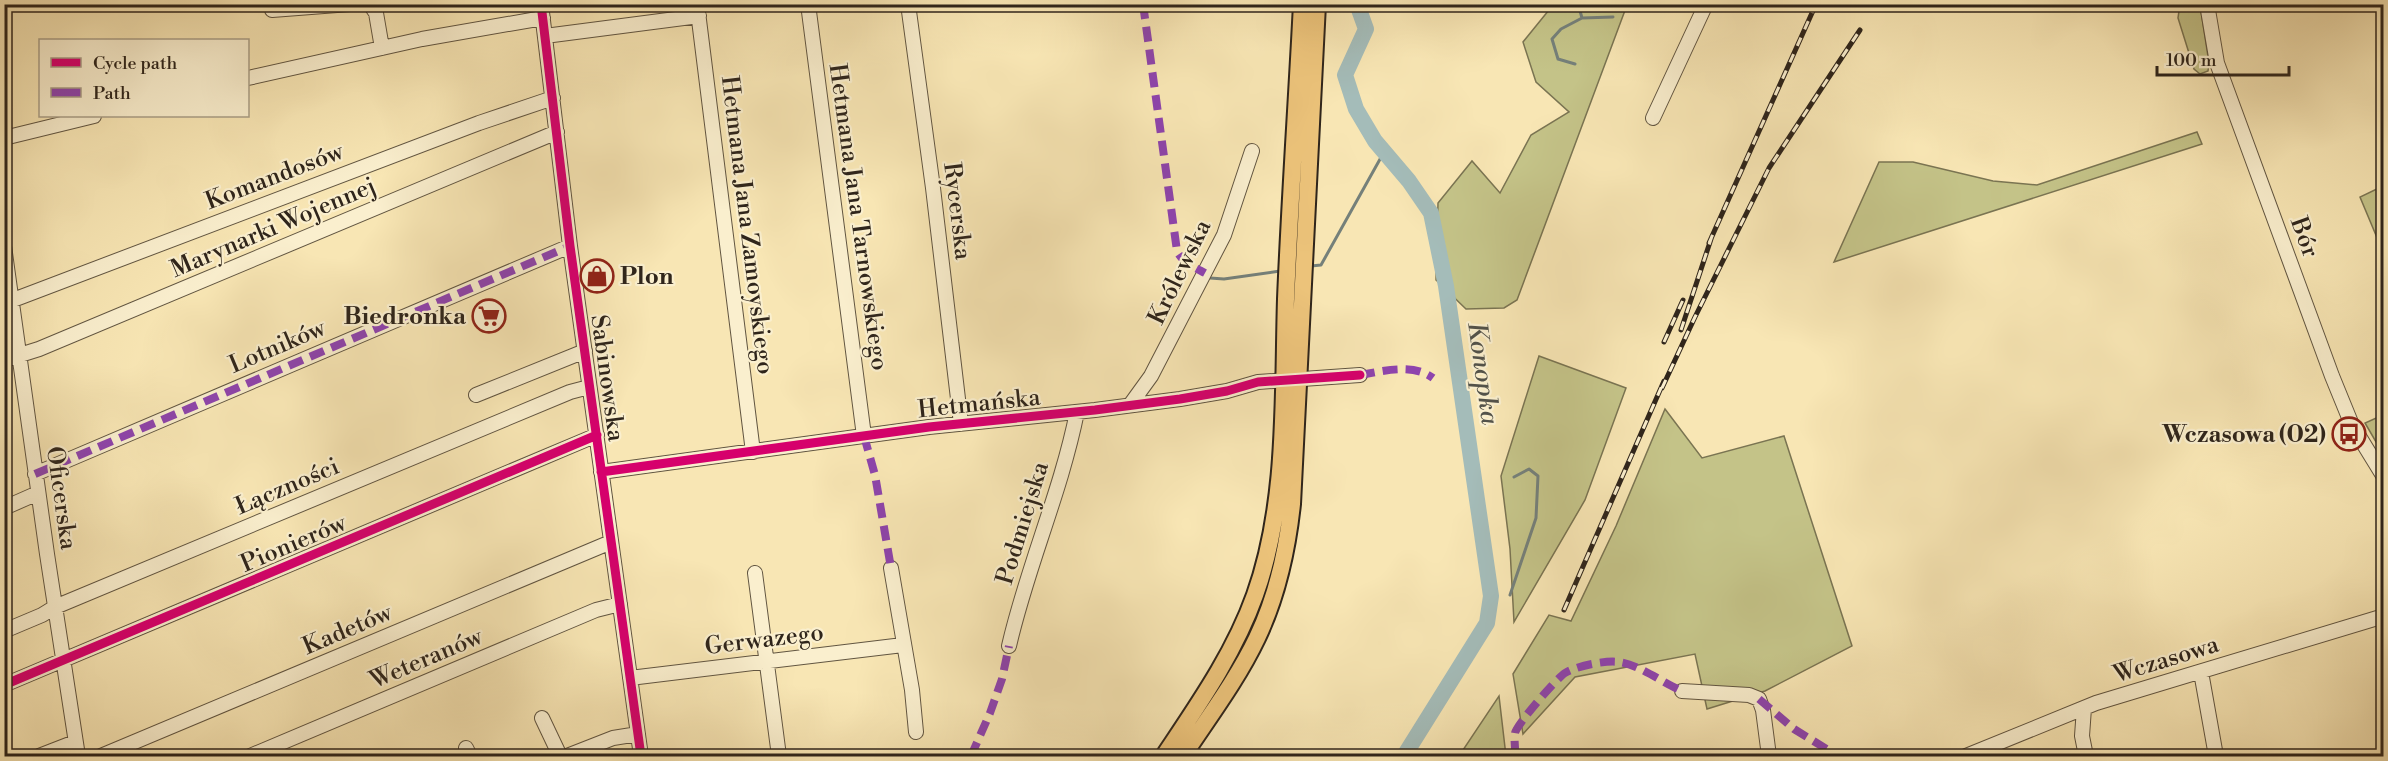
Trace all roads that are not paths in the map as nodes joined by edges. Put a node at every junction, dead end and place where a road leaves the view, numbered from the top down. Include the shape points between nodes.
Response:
1 (350, 4) edge
2 (370, 4) edge
3 (808, 4) edge
4 (908, 4) edge
5 (1302, 4) edge
6 (1317, 4) edge
7 (1706, 4) edge
8 (2208, 4) edge
9 (272, 10) dead end
10 (698, 10) edge
11 (542, 11) edge
12 (545, 36) junction
13 (382, 48) junction
14 (249, 78) edge
15 (553, 98) junction
16 (90, 117) edge
17 (1653, 118) dead end
18 (557, 132) junction
19 (4, 138) edge
20 (1252, 151) dead end
21 (4, 246) edge
22 (570, 246) junction
23 (13, 300) junction
24 (585, 351) junction
25 (20, 356) junction
26 (4, 360) edge
27 (1291, 384) junction
28 (590, 387) junction
29 (476, 395) dead end
30 (1130, 405) junction
31 (1077, 412) junction
32 (961, 424) junction
33 (597, 435) junction
34 (864, 436) junction
35 (753, 452) junction
36 (602, 472) junction
37 (36, 474) junction
38 (2384, 477) edge
39 (38, 493) junction
40 (4, 508) edge
41 (611, 542) junction
42 (891, 568) dead end
43 (755, 573) dead end
44 (620, 604) junction
45 (55, 607) junction
46 (2384, 616) edge
47 (4, 631) edge
48 (903, 645) junction
49 (1009, 646) dead end
50 (63, 660) junction
51 (767, 661) junction
52 (2201, 672) junction
53 (630, 678) junction
54 (4, 685) edge
55 (1682, 691) dead end
56 (2084, 708) junction
57 (542, 718) dead end
58 (916, 732) dead end
59 (638, 734) junction
60 (75, 742) junction
61 (39, 756) edge
62 (78, 756) edge
63 (101, 756) edge
64 (250, 756) edge
65 (560, 756) edge
66 (567, 756) edge
67 (641, 756) edge
68 (779, 756) edge
69 (1164, 756) edge
70 (1183, 756) edge
71 (1769, 756) edge
72 (1966, 756) edge
73 (2086, 756) edge
74 (2216, 756) edge

1 - 9 street
2 - 13 street via 376,13
3 - 34 street, Hetmana Jana Tarnowskiego
4 - 32 street, Rycerska
5 - 27 main road via 1287,271
6 - 27 main road via 1305,266
7 - 17 street
8 - 38 street, Bór via 2217,63 2328,366 2352,425
10 - 12 street
10 - 35 street, Hetmana Jana Zamoyskiego
11 - 12 street, Sabinowska
11 - 13 street
12 - 15 street, Sabinowska
13 - 14 street
15 - 18 street, Sabinowska
15 - 23 street, Komandosów via 392,155
16 - 19 street
18 - 22 street, Sabinowska
18 - 25 street, Marynarki Wojennej
20 - 30 street, Królewska via 1224,235 1151,376
21 - 23 street, Oficerska
22 - 24 street, Sabinowska
22 - 37 street, Lotników
23 - 25 street, Oficerska
24 - 28 street, Sabinowska
24 - 29 street
25 - 26 street, Marynarki Wojennej
25 - 37 street, Oficerska
27 - 30 street, Hetmańska via 1258,382 1227,391
27 - 69 main road via 1275,514 1256,595 1216,677
27 - 70 main road via 1289,538 1272,600 1230,685
28 - 33 street, Sabinowska
28 - 45 street, Łączności
30 - 31 street, Hetmańska
31 - 32 street, Hetmańska
31 - 49 street, Podmiejska
32 - 34 street, Hetmańska
33 - 36 street, Sabinowska
33 - 50 street, Pionierów
34 - 35 street, Hetmańska
35 - 36 street, Hetmańska
36 - 41 street, Sabinowska
37 - 39 street, Oficerska
39 - 40 street
39 - 45 street, Oficerska
41 - 44 street, Sabinowska
41 - 63 street, Kadetów
42 - 48 street
43 - 51 street
44 - 53 street, Sabinowska
44 - 64 street, Weteranów via 596,610
45 - 47 street, Łączności
45 - 50 street, Oficerska
46 - 52 street, Wczasowa
48 - 51 street, Gerwazego
48 - 58 street
50 - 54 street, Pionierów
50 - 60 street, Oficerska
51 - 53 street, Gerwazego
51 - 68 street
52 - 56 street, Wczasowa
52 - 74 street
53 - 59 street, Sabinowska
55 - 71 street via 1759,699
56 - 72 street, Wczasowa
56 - 73 street via 2082,736
57 - 65 street
59 - 66 street via 613,738
59 - 67 street, Sabinowska
60 - 61 street
60 - 62 street, Oficerska

